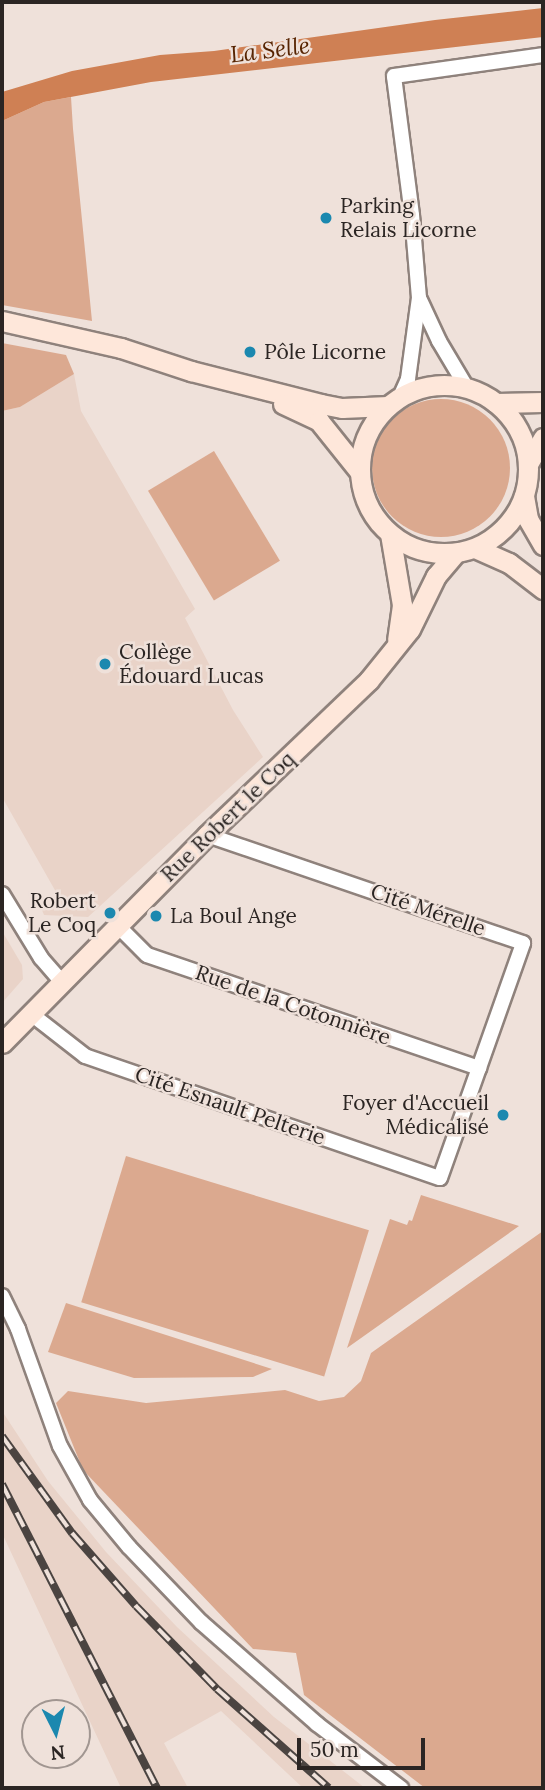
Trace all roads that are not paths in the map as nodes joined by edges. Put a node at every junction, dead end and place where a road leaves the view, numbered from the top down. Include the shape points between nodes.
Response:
1 (543, 55) edge
2 (419, 298) junction
3 (2, 321) edge
4 (220, 379) junction
5 (467, 388) junction
6 (394, 401) junction
7 (543, 402) edge
8 (496, 403) junction
9 (543, 438) edge
10 (528, 464) junction
11 (359, 471) junction
12 (524, 496) junction
13 (390, 534) junction
14 (543, 545) edge
15 (475, 548) junction
16 (455, 553) junction
17 (543, 589) edge
18 (394, 648) junction
19 (206, 835) junction
20 (2, 894) edge
21 (117, 925) junction
22 (61, 981) junction
23 (30, 1013) junction
24 (2, 1043) edge
25 (479, 1068) junction
26 (2, 1296) edge
27 (401, 1788) edge

1 - 2 street via 394,76
2 - 5 street
2 - 6 street via 408,379
3 - 4 main road via 121,348
4 - 6 main road via 342,408
4 - 11 main road via 319,421
5 - 6 main road via 432,386
5 - 8 main road
6 - 11 main road via 366,435
7 - 8 main road
8 - 10 main road via 519,430
9 - 10 main road
10 - 12 main road
11 - 13 main road via 368,506
12 - 14 main road via 528,519
12 - 15 main road via 513,518 496,536
13 - 16 main road via 409,547
13 - 18 main road, Rue Robert le Coq via 402,606
15 - 16 main road
15 - 17 main road via 509,563
16 - 18 main road, Rue Robert le Coq via 436,576 410,629
18 - 19 main road, Rue Robert le Coq via 327,723
19 - 21 main road, Rue Robert le Coq
19 - 25 street, Cité Mérelle via 523,943
20 - 22 street via 41,958
21 - 22 main road, Rue Robert le Coq
21 - 25 street, Rue de la Cotonnière via 147,955
22 - 23 main road, Rue Robert le Coq
23 - 24 main road, Rue Robert le Coq
23 - 25 street, Cité Esnault Pelterie via 85,1056 440,1178
26 - 27 street via 68,1463 97,1509 202,1623 317,1724

